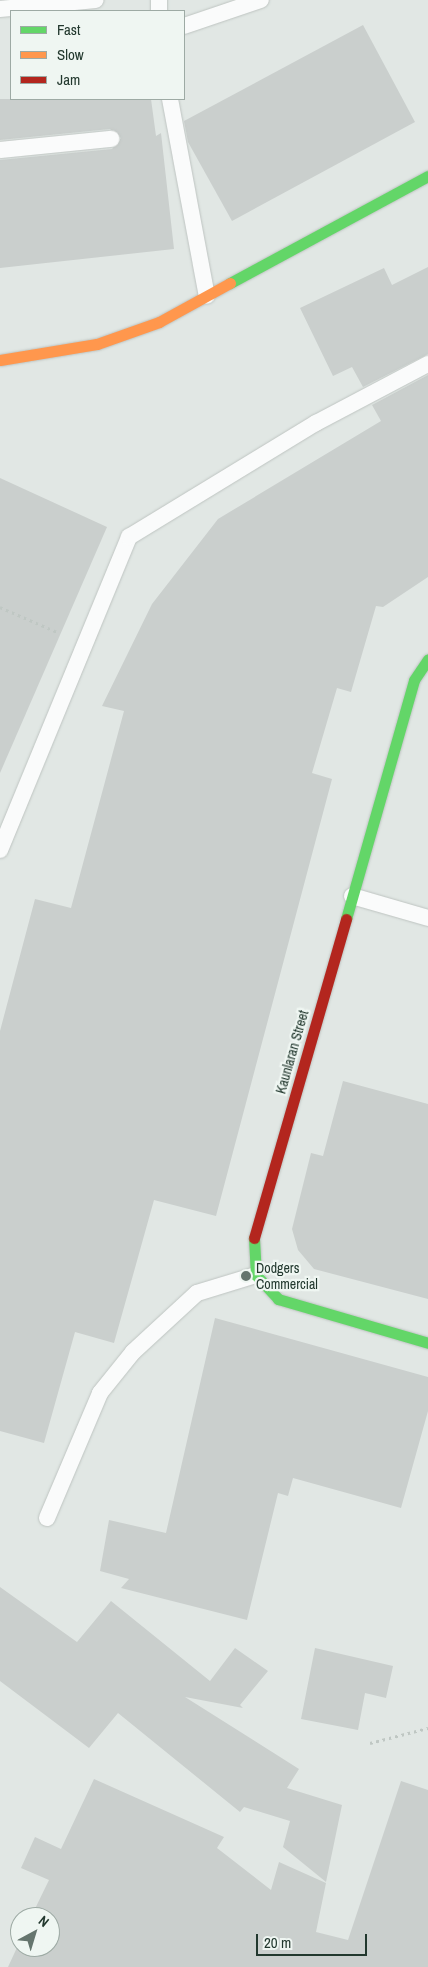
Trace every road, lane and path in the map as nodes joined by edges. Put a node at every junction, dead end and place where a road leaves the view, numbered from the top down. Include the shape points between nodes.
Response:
1 (96, 0) edge
2 (260, 0) edge
3 (0, 10) edge
4 (185, 26) edge
5 (170, 100) edge
6 (112, 139) dead end
7 (0, 150) edge
8 (428, 176) edge
9 (207, 296) junction
10 (0, 360) edge
11 (428, 364) edge
12 (0, 608) edge
13 (57, 632) dead end
14 (428, 659) edge
15 (0, 850) edge
16 (352, 896) junction
17 (428, 918) edge
18 (256, 1275) junction
19 (428, 1343) edge
20 (47, 1518) dead end
21 (428, 1728) edge
22 (370, 1743) dead end

1 - 3 lane
2 - 4 lane
5 - 9 lane
6 - 7 lane
8 - 9 street
9 - 10 street via 159,322 97,344
11 - 15 lane via 316,423 129,536
12 - 13 path
14 - 16 street, Kaunlaran Street via 414,680
16 - 17 lane
16 - 18 street, Kaunlaran Street via 252,1247
18 - 19 street via 278,1299
18 - 20 lane via 197,1293 133,1352 100,1393
21 - 22 path

